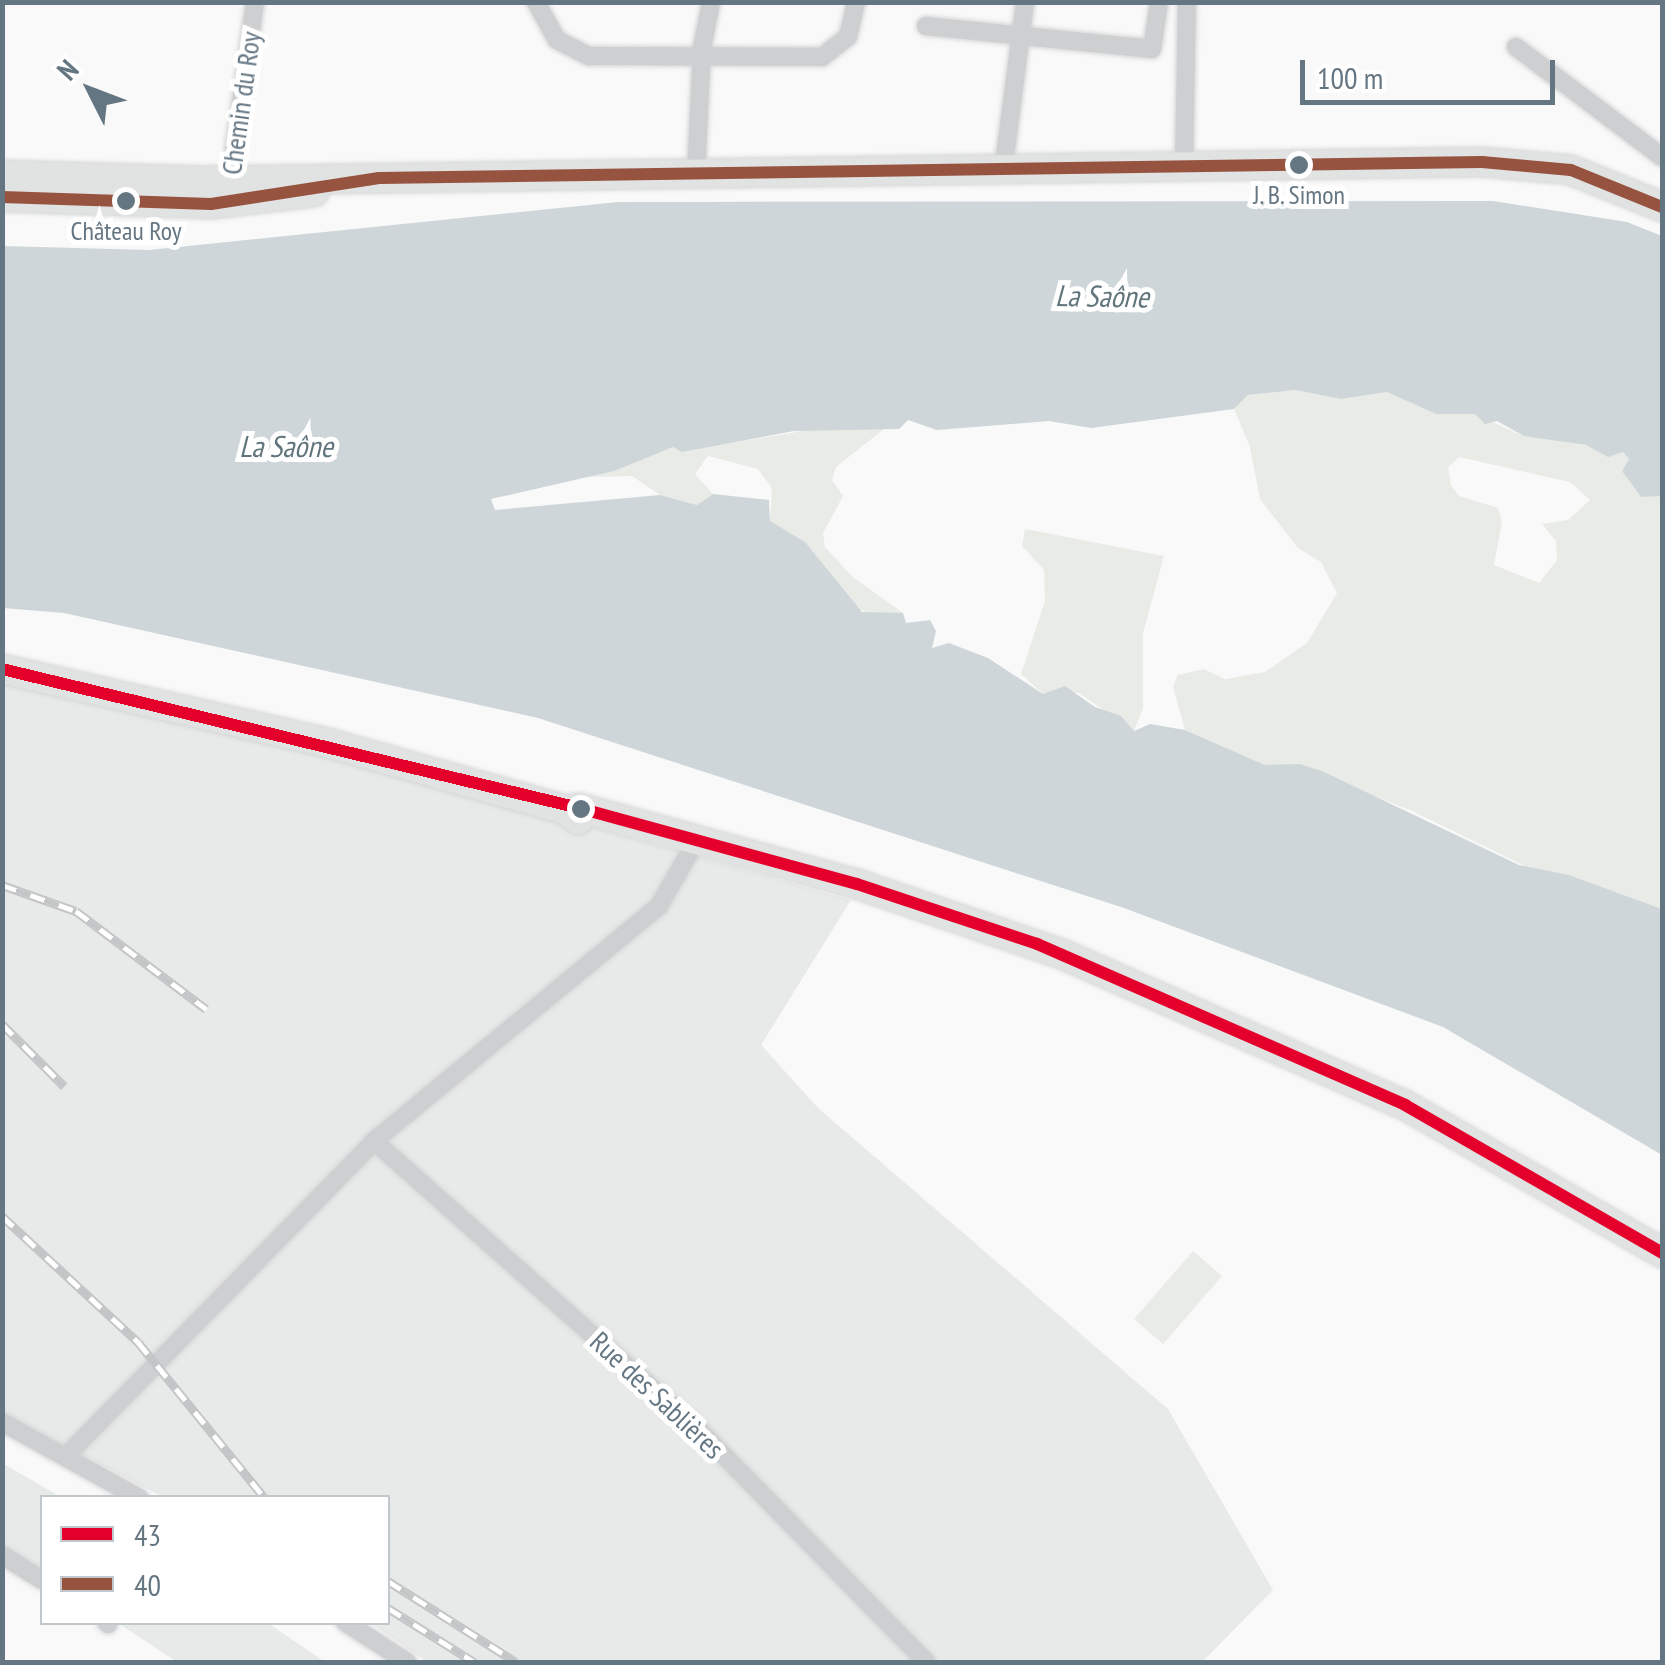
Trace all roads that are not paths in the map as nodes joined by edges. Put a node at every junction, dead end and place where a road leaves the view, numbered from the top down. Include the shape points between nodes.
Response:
1 (254, 2) edge
2 (536, 2) edge
3 (711, 2) edge
4 (856, 2) edge
5 (1025, 2) edge
6 (1159, 2) edge
7 (1187, 2) edge
8 (926, 26) dead end
9 (1020, 39) junction
10 (1516, 47) dead end
11 (701, 56) junction
12 (1662, 156) edge
13 (1184, 167) junction
14 (1003, 172) junction
15 (696, 174) junction
16 (2, 175) edge
17 (229, 191) junction
18 (2, 198) edge
19 (1662, 208) edge
20 (2, 669) edge
21 (694, 848) junction
22 (374, 1141) junction
23 (1662, 1253) edge
24 (2, 1422) edge
25 (68, 1454) junction
26 (134, 1495) edge
27 (2, 1554) edge
28 (40, 1579) edge
29 (350, 1625) edge
30 (408, 1662) edge
31 (926, 1662) edge

1 - 17 street, Chemin du Roy
2 - 11 street via 556,40 589,56
3 - 11 street
4 - 11 street via 848,37 822,56
5 - 9 street
6 - 9 street via 1152,49
7 - 13 street
8 - 9 street
9 - 14 street
10 - 12 street
11 - 15 street
13 - 14 main road
13 - 19 main road via 1532,164 1612,183
14 - 15 main road
15 - 17 main road via 379,178
16 - 17 main road
17 - 18 main road
20 - 21 main road via 330,744
21 - 22 street via 660,906
21 - 23 main road via 928,907 1062,954 1405,1105
22 - 25 street
22 - 31 street, Rue des Sablières via 698,1430
24 - 25 street
25 - 26 street
27 - 28 street
29 - 30 street

